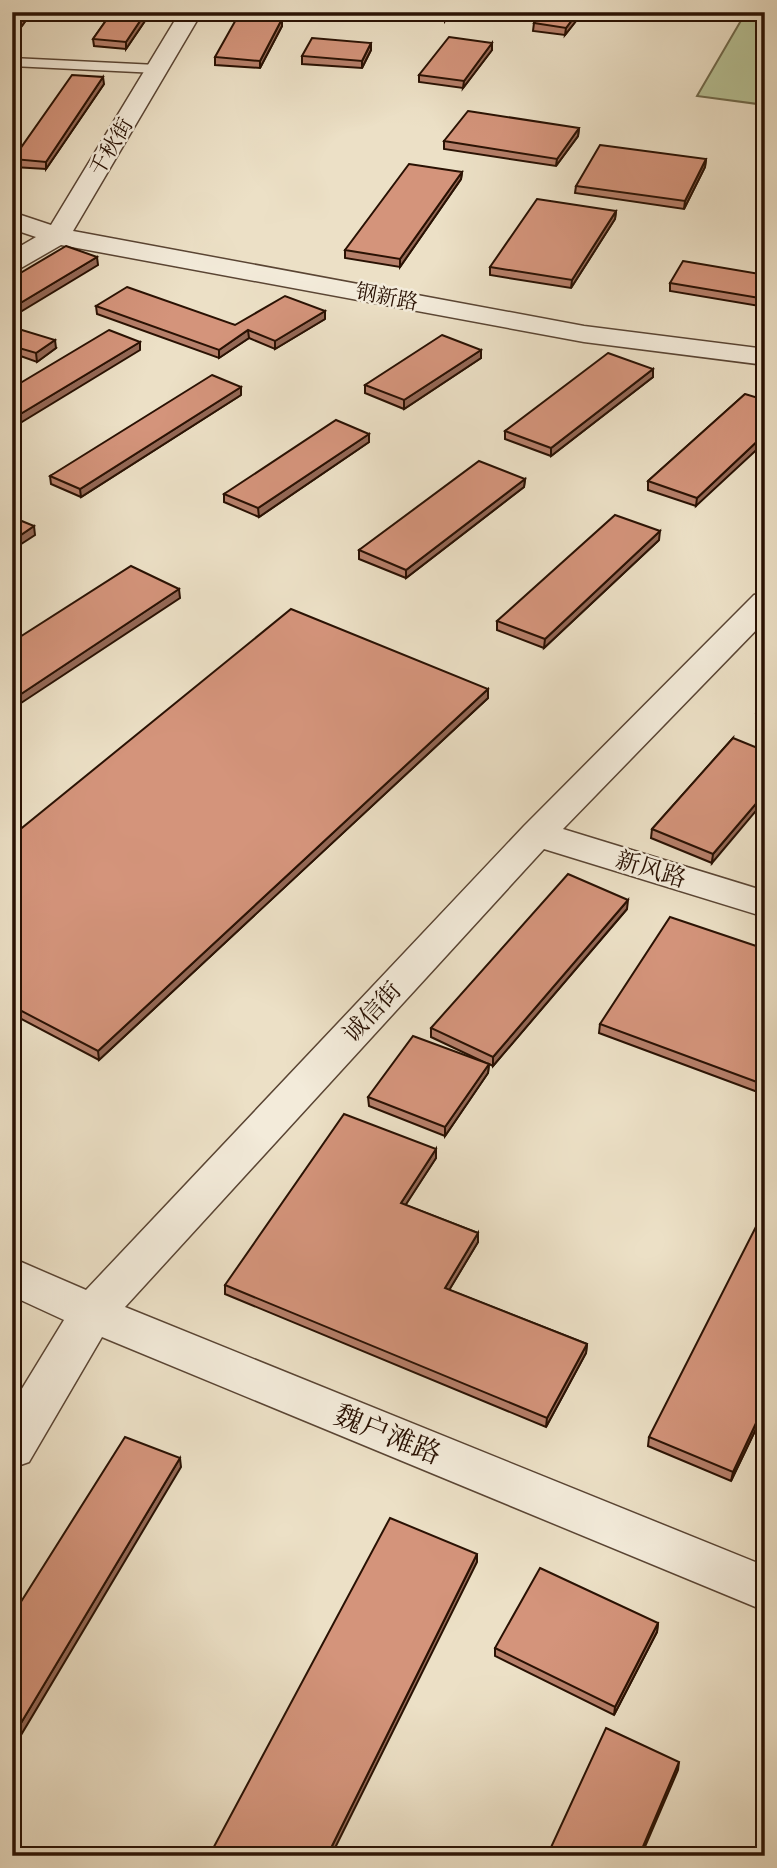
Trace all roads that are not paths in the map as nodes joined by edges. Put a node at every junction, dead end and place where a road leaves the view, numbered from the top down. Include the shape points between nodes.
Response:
1 (191, 12) edge
2 (12, 62) edge
3 (157, 69) junction
4 (12, 220) edge
5 (57, 236) junction
6 (12, 262) edge
7 (765, 357) edge
8 (765, 602) edge
9 (537, 834) junction
10 (765, 904) edge
11 (12, 1276) edge
12 (92, 1313) junction
13 (12, 1448) edge
14 (765, 1589) edge

1 - 3 street, 千秋街
2 - 3 lane
3 - 5 street, 千秋街
4 - 5 street, 钢新路
5 - 6 street, 千秋街
5 - 7 street, 钢新路 via 584,334
8 - 9 street, 诚信街
9 - 10 street, 新风路
9 - 12 street, 诚信街
11 - 12 street, 魏户滩路
12 - 13 street, 诚信街
12 - 14 street, 魏户滩路

